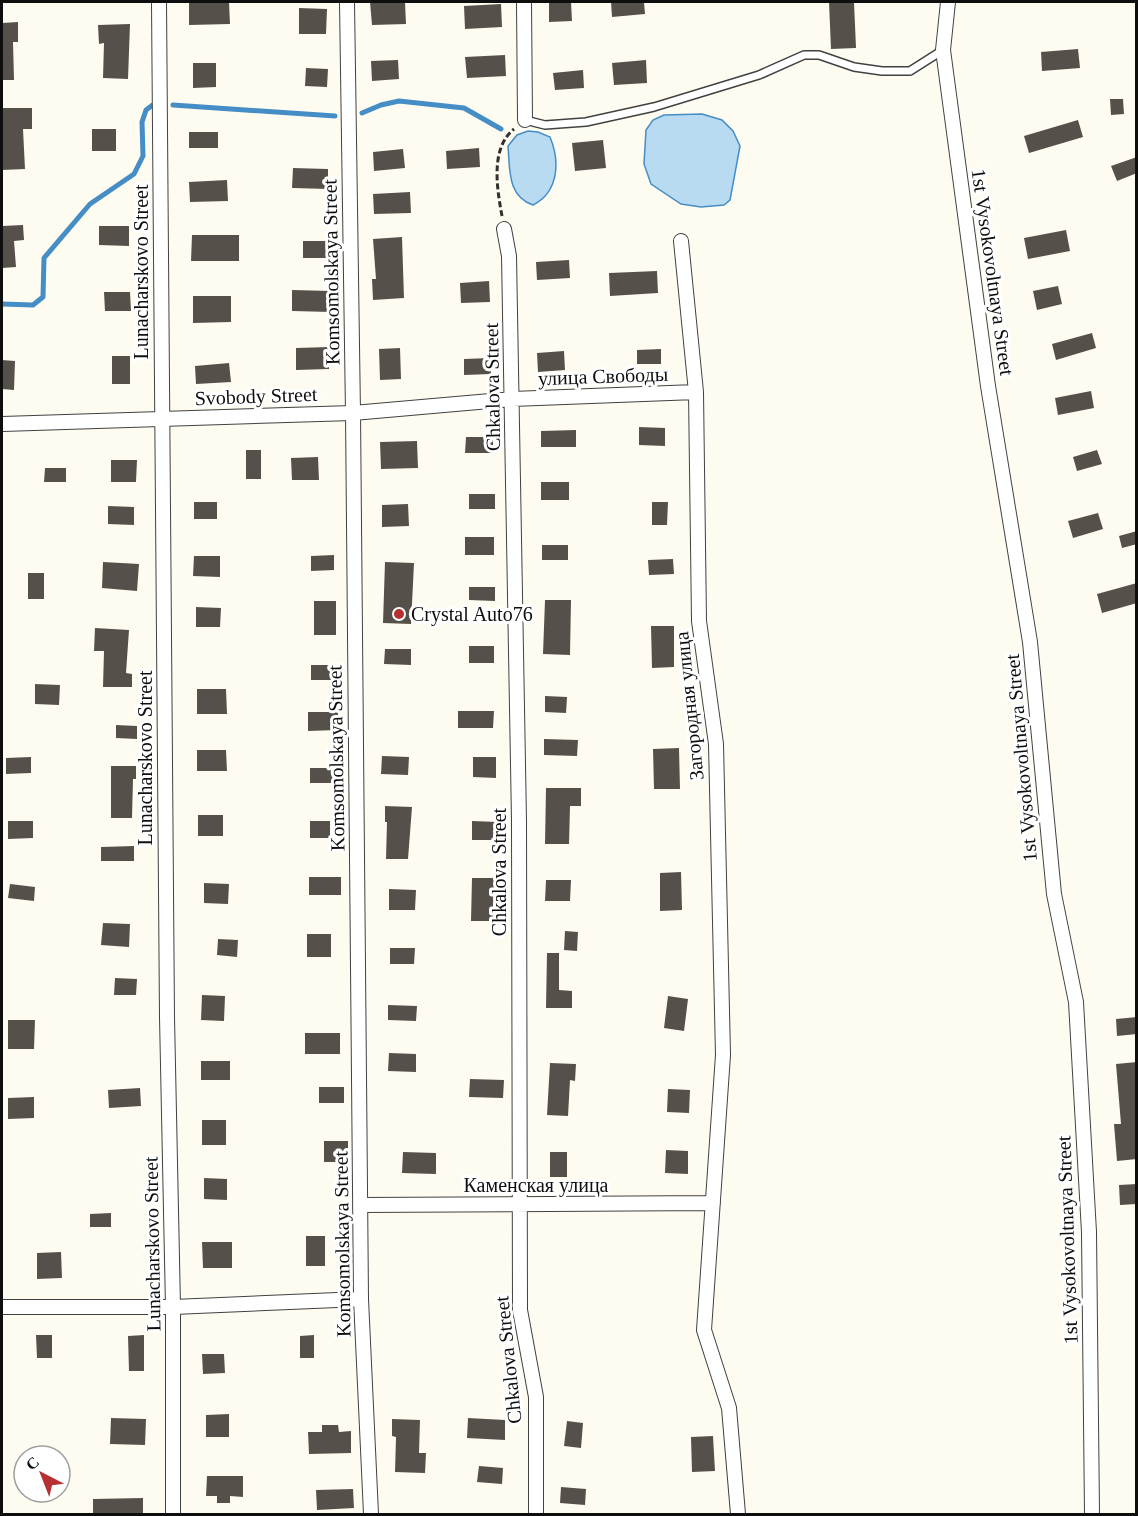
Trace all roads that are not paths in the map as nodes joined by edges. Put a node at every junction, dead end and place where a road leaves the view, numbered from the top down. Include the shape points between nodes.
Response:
1 (159, 2) edge
2 (346, 2) edge
3 (524, 2) edge
4 (948, 2) edge
5 (943, 50) junction
6 (525, 120) joint
7 (504, 229) road end
8 (681, 241) dead end
9 (696, 392) junction
10 (512, 399) junction
11 (353, 412) junction
12 (162, 419) junction
13 (2, 424) edge
14 (713, 1203) junction
15 (360, 1205) junction
16 (519, 1205) junction
17 (361, 1299) junction
18 (173, 1306) junction
19 (2, 1307) edge
20 (173, 1515) edge
21 (371, 1515) edge
22 (536, 1515) edge
23 (738, 1515) edge
24 (1092, 1515) edge

1 - 12 street, Lunacharskovo Street
2 - 11 street, Komsomolskaya Street
3 - 6 street
4 - 5 street, 1st Vysokovoltnaya Street
5 - 6 lane via 910,71 854,67 819,55 804,55 759,75 654,107 586,122 546,125
5 - 24 street, 1st Vysokovoltnaya Street via 988,386 1030,642 1054,894 1076,1002 1089,1232
7 - 10 street, Chkalova Street via 509,256
8 - 9 street, Загородная улица
9 - 10 street, улица Свободы
9 - 14 street, Загородная улица via 699,621 716,744 723,1055
10 - 11 street, Svobody Street
10 - 16 street, Chkalova Street via 519,821
11 - 12 street, Svobody Street
11 - 15 street, Komsomolskaya Street
12 - 13 street, Svobody Street
12 - 18 street, Lunacharskovo Street via 166,1017
14 - 16 street, Каменская улица
14 - 23 street, Загородная улица via 704,1330 729,1408
15 - 16 street, Каменская улица
15 - 17 street, Komsomolskaya Street
16 - 22 street, Chkalova Street via 520,1310 536,1397
17 - 18 street
17 - 21 street, Komsomolskaya Street
18 - 19 street
18 - 20 street, Lunacharskovo Street

